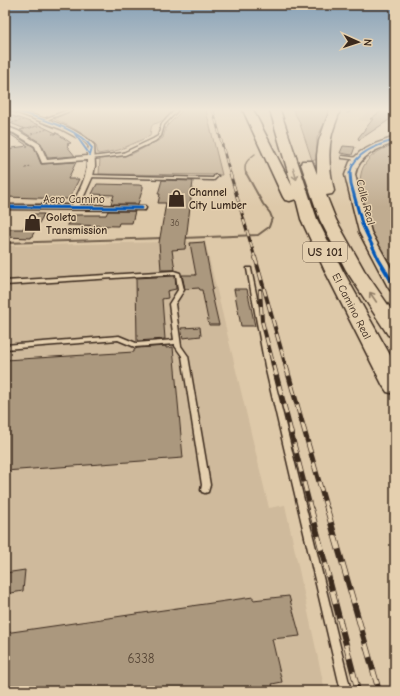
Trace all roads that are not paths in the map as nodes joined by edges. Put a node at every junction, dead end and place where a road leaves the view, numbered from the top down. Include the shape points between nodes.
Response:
1 (34, 142) edge
2 (80, 142) edge
3 (149, 142) edge
4 (264, 142) edge
5 (291, 142) edge
6 (325, 142) edge
7 (391, 142) edge
8 (392, 142) edge
9 (304, 154) dead end
10 (91, 156) junction
11 (343, 157) dead end
12 (359, 158) junction
13 (89, 176) junction
14 (216, 176) dead end
15 (355, 196) junction
16 (5, 207) edge
17 (75, 208) junction
18 (142, 208) dead end
19 (328, 220) junction
20 (249, 268) dead end
21 (5, 283) edge
22 (395, 287) edge
23 (395, 330) edge
24 (177, 342) junction
25 (5, 347) edge
26 (383, 364) junction
27 (395, 386) edge
28 (205, 490) dead end
29 (346, 691) edge

1 - 10 street via 38,145 44,162
2 - 10 street
3 - 10 lane via 124,154
4 - 26 highway via 306,236 349,322
5 -> 26 highway, El Camino Real / US 101 via 309,219
6 - 19 highway via 322,169 330,210
7 - 12 main road, Calle Real via 367,151
8 - 15 main road, Calle Real via 373,152 362,163 356,178
9 - 19 highway, El Camino Real / US 101
10 - 13 street
11 - 12 lane
12 - 15 main road, Calle Real via 350,176 350,185
13 - 14 lane via 214,179
13 - 17 street
15 - 22 main road, Calle Real via 369,241
16 - 17 street, Aero Camino
17 - 18 street, Aero Camino
23 -> 19 highway, El Camino Real / US 101 via 355,270
20 - 29 lane via 268,366
21 - 24 lane via 176,272 181,289 172,304
24 - 25 lane via 135,345 119,338
24 - 28 lane via 185,356
26 - 27 highway, El Camino Real / US 101

